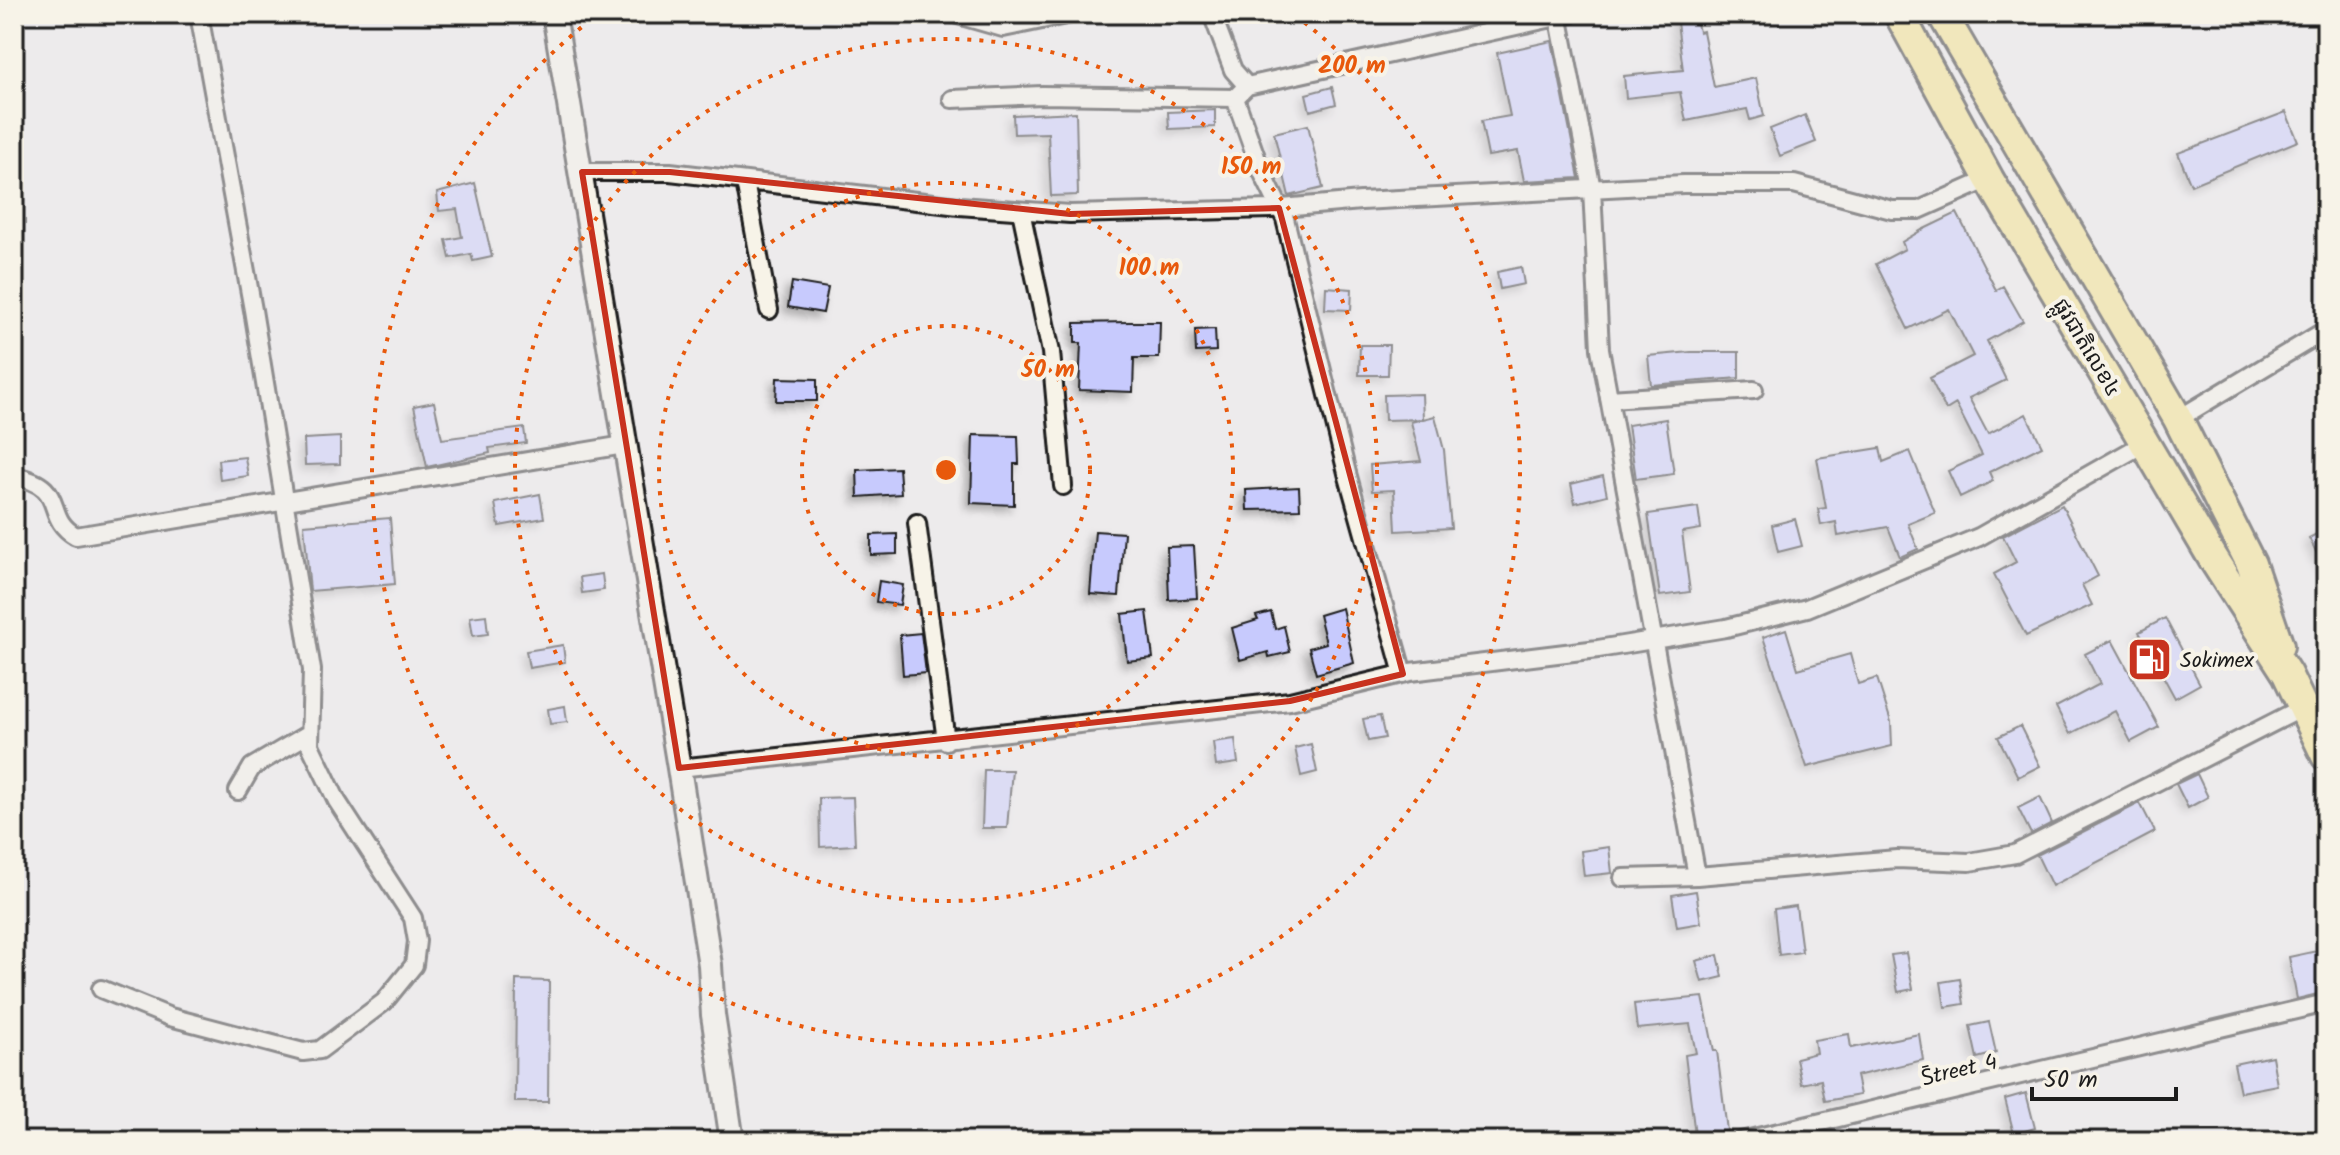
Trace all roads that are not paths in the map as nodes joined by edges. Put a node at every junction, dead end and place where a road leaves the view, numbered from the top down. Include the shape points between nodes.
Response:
1 (199, 14) edge
2 (554, 14) edge
3 (954, 14) edge
4 (1071, 14) edge
5 (1212, 14) edge
6 (1899, 14) edge
7 (1942, 14) edge
8 (1562, 15) edge
9 (1241, 92) junction
10 (952, 99) dead end
11 (582, 172) junction
12 (1989, 179) junction
13 (745, 182) junction
14 (1592, 189) junction
15 (1279, 208) junction
16 (1021, 211) junction
17 (769, 310) dead end
18 (2326, 330) edge
19 (1754, 390) dead end
20 (1609, 399) junction
21 (2178, 419) junction
22 (2145, 443) junction
23 (624, 445) junction
24 (14, 476) edge
25 (1063, 486) dead end
26 (286, 503) junction
27 (917, 523) dead end
28 (1652, 641) junction
29 (1403, 674) junction
30 (2287, 674) junction
31 (2304, 707) junction
32 (310, 733) junction
33 (946, 741) junction
34 (2326, 756) edge
35 (679, 768) junction
36 (238, 791) dead end
37 (1697, 876) junction
38 (1623, 878) dead end
39 (101, 989) dead end
40 (2326, 1003) edge
41 (732, 1141) edge
42 (1741, 1141) edge

1 - 26 street
2 - 11 street
3 - 4 street via 1003,28
5 - 9 street
6 - 12 highway, ផ្លូវជាតិលេខ៤
7 - 21 highway, ផ្លូវជាតិលេខ៤
8 - 9 street
8 - 14 street
9 - 10 street
9 - 15 street via 1260,168
11 - 13 street via 630,170
11 - 23 street
12 - 14 street via 1919,210 1892,210 1794,184
12 - 22 highway, ផ្លូវជាតិលេខ៤
13 - 16 street
13 - 17 street
14 - 15 street
14 - 20 street via 1600,349
15 - 16 street
15 - 29 street
16 - 25 street via 1051,352
18 - 21 street
19 - 20 street
20 - 28 street
21 - 30 highway, ផ្លូវជាតិលេខ៤ via 2251,564
22 - 28 street via 1979,537 1850,591 1793,611
22 - 30 highway, ផ្លូវជាតិលេខ៤
23 - 26 street
23 - 35 street
24 - 26 street via 42,484 61,522 76,536
26 - 32 street via 312,670
27 - 33 street
28 - 29 street
28 - 37 street
29 - 33 street via 1290,701
30 - 31 highway, ផ្លូវជាតិលេខ៤
31 - 34 highway, ផ្លូវជាតិលេខ៤
31 - 37 street via 2015,854 1969,862 1897,859
32 - 36 street via 252,767
32 - 39 street via 319,769 413,918 414,965 384,1002 320,1050 303,1052 170,1017
33 - 35 street
35 - 41 street
37 - 38 street
40 - 42 street, S̄treet 4

